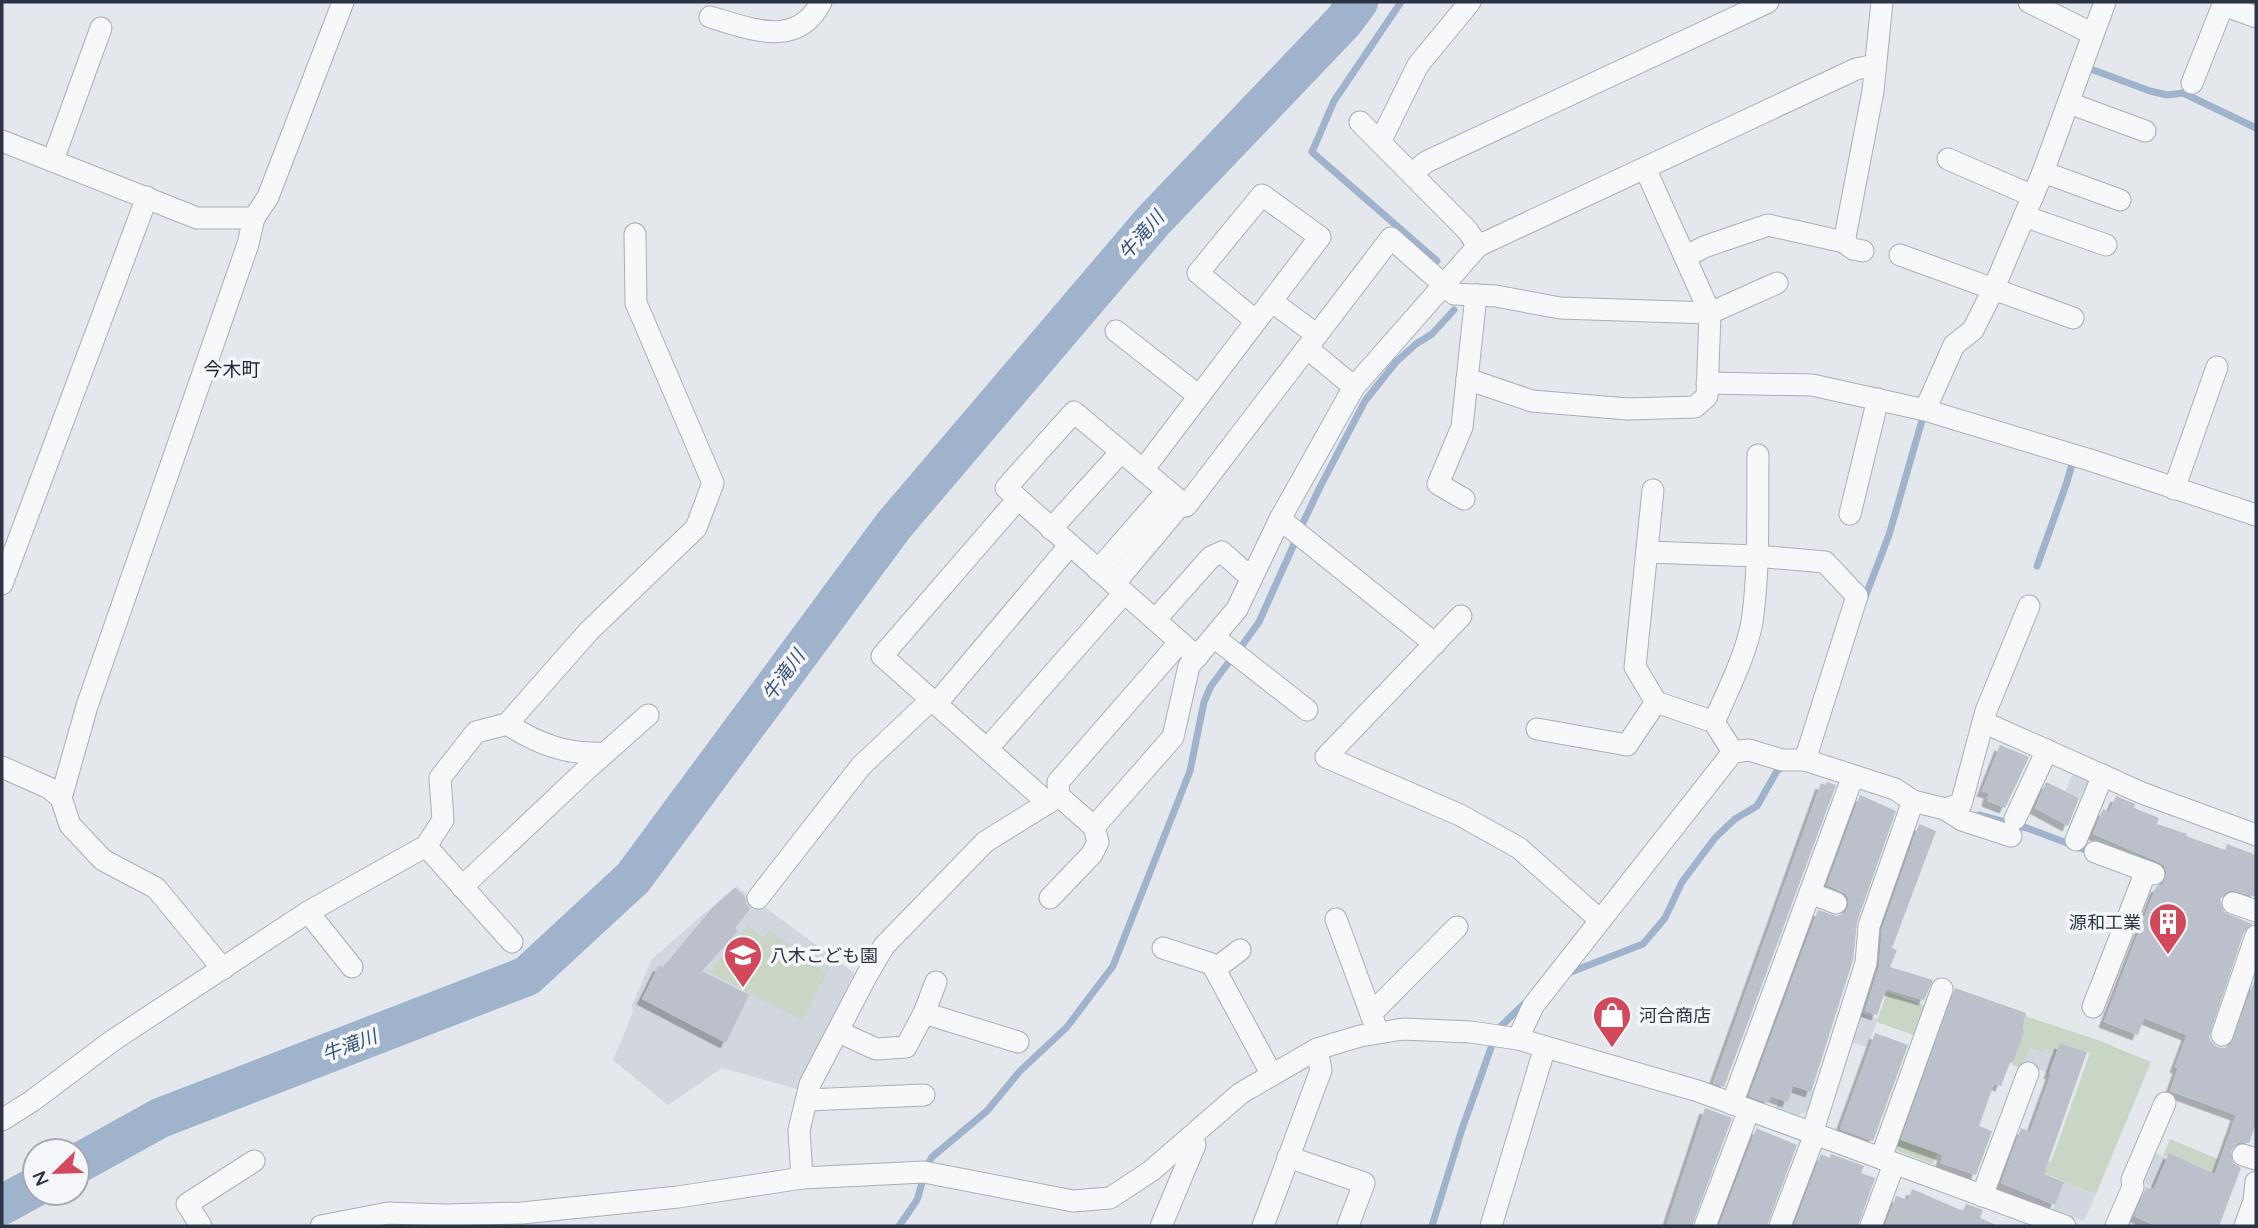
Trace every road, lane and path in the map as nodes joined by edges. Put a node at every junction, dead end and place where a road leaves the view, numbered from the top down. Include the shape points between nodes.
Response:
1 (343, 2) edge
2 (821, 2) edge
3 (1470, 2) edge
4 (1768, 2) edge
5 (1882, 2) edge
6 (2029, 2) edge
7 (2105, 2) edge
8 (710, 17) dead end
9 (2256, 17) edge
10 (2191, 26) dead end
11 (101, 28) dead end
12 (2094, 34) junction
13 (2211, 34) junction
14 (1875, 65) junction
15 (2192, 83) dead end
16 (2069, 103) junction
17 (1360, 122) dead end
18 (2145, 131) dead end
19 (1381, 140) junction
20 (2, 141) edge
21 (1948, 159) dead end
22 (53, 160) junction
23 (1645, 168) junction
24 (2043, 172) junction
25 (1413, 173) junction
26 (2033, 196) junction
27 (147, 197) junction
28 (2120, 200) dead end
29 (2024, 216) junction
30 (254, 218) junction
31 (635, 233) dead end
32 (1844, 242) junction
33 (2106, 245) dead end
34 (1478, 246) junction
35 (1863, 251) dead end
36 (1900, 255) dead end
37 (1685, 257) junction
38 (1777, 284) dead end
39 (1444, 287) junction
40 (1993, 290) junction
41 (1476, 295) junction
42 (1271, 301) junction
43 (1710, 313) junction
44 (2073, 318) dead end
45 (1256, 321) junction
46 (1116, 331) dead end
47 (1312, 342) junction
48 (2217, 368) dead end
49 (1467, 379) junction
50 (1707, 383) junction
51 (1354, 387) junction
52 (1199, 396) junction
53 (1878, 399) junction
54 (1925, 410) junction
55 (1121, 452) junction
56 (1758, 455) dead end
57 (1143, 470) junction
58 (2174, 489) junction
59 (1653, 490) dead end
60 (1175, 497) junction
61 (1018, 499) junction
62 (1464, 499) dead end
63 (1850, 514) dead end
64 (2256, 515) edge
65 (1280, 519) junction
66 (1051, 529) junction
67 (1070, 545) junction
68 (1647, 552) junction
69 (1756, 555) junction
70 (1251, 578) junction
71 (1112, 583) junction
72 (2, 584) edge
73 (2029, 607) dead end
74 (1461, 616) dead end
75 (1155, 620) junction
76 (1214, 637) junction
77 (1180, 642) junction
78 (1435, 644) junction
79 (1197, 657) junction
80 (934, 701) junction
81 (1656, 702) junction
82 (1307, 710) dead end
83 (648, 715) dead end
84 (1714, 722) junction
85 (507, 724) junction
86 (1992, 726) dead end
87 (1537, 729) dead end
88 (987, 749) junction
89 (2047, 750) junction
90 (1733, 752) junction
91 (604, 753) junction
92 (1805, 760) junction
93 (2, 767) edge
94 (2103, 775) junction
95 (1853, 776) junction
96 (61, 798) junction
97 (1054, 799) junction
98 (1913, 801) junction
99 (1945, 809) junction
100 (1094, 827) junction
101 (2256, 835) edge
102 (2076, 840) dead end
103 (426, 846) junction
104 (2095, 852) dead end
105 (462, 887) junction
106 (1810, 893) junction
107 (758, 898) dead end
108 (1049, 898) dead end
109 (1836, 903) dead end
110 (2233, 903) dead end
111 (2256, 911) edge
112 (308, 912) junction
113 (1336, 919) dead end
114 (1600, 920) junction
115 (1457, 927) dead end
116 (2256, 936) edge
117 (512, 942) dead end
118 (1163, 948) dead end
119 (1240, 950) dead end
120 (352, 967) dead end
121 (223, 969) junction
122 (1215, 969) junction
123 (936, 982) dead end
124 (1942, 989) dead end
125 (2093, 1007) dead end
126 (924, 1013) junction
127 (1375, 1024) junction
128 (839, 1032) junction
129 (2222, 1035) dead end
130 (1518, 1039) junction
131 (1018, 1042) dead end
132 (1545, 1047) junction
133 (1317, 1049) junction
134 (2028, 1073) dead end
135 (1272, 1075) junction
136 (924, 1095) dead end
137 (807, 1100) junction
138 (2165, 1102) dead end
139 (1740, 1107) junction
140 (2, 1120) edge
141 (1813, 1134) junction
142 (1192, 1136) junction
143 (1289, 1157) junction
144 (254, 1161) dead end
145 (1888, 1161) junction
146 (802, 1178) junction
147 (2256, 1182) edge
148 (1982, 1196) junction
149 (201, 1226) edge
150 (321, 1226) edge
151 (1161, 1226) edge
152 (1263, 1226) edge
153 (1348, 1226) edge
154 (1491, 1226) edge
155 (1705, 1226) edge
156 (1780, 1226) edge
157 (1871, 1226) edge
158 (2065, 1226) edge
159 (2116, 1226) edge
160 (2245, 1226) edge

1 - 30 street via 268,197
2 - 8 street via 815,14 788,32 766,33
3 - 19 street via 1418,65
4 - 25 street via 1426,162
5 - 14 street
6 - 12 street
7 - 12 street
9 - 13 street via 2222,5
10 - 13 street
11 - 22 street
12 - 16 street
13 - 15 street
14 - 23 street via 1856,69
14 - 32 street
16 - 18 street
16 - 24 street
17 - 19 street
19 - 25 street
20 - 22 street
21 - 26 street
22 - 27 street
23 - 34 street
23 - 37 street
24 - 26 street
24 - 28 street
25 - 34 street
26 - 29 street
27 - 30 street via 197,218
27 - 72 street
29 - 33 street
29 - 40 street
30 - 96 street via 87,706
31 - 85 street via 636,303 713,483 696,528 589,631
32 - 35 street
32 - 37 street via 1768,225
34 - 39 street
36 - 40 street
37 - 43 street
38 - 43 street
39 - 41 street via 1454,294
39 - 47 street via 1391,238
39 - 51 street
40 - 44 street
40 - 54 street via 1973,331 1954,345
41 - 43 street via 1560,309
41 - 49 street
42 - 45 street
42 - 45 street via 1320,237 1262,195 1198,273
42 - 47 street
43 - 50 street
45 - 52 street
46 - 52 street
47 - 51 street
47 - 60 street via 1186,506
48 - 58 street
49 - 50 street via 1532,401 1628,409 1695,407 1707,396
49 - 62 street via 1462,426 1438,484
50 - 53 street via 1812,385
51 - 65 street
52 - 57 street
53 - 54 street
53 - 63 street
54 - 58 street
55 - 57 street
55 - 61 street via 1074,412 1006,488
55 - 66 street
56 - 69 street
57 - 60 street
58 - 64 street
59 - 68 street
60 - 71 street
61 - 66 street
61 - 80 street via 882,656
65 - 70 street
65 - 78 street
66 - 67 street
67 - 71 street
67 - 80 street
68 - 69 street
68 - 81 street via 1635,667
69 - 84 street via 1751,624
69 - 92 street via 1825,562 1857,596
70 - 75 street via 1222,552 1211,557
70 - 76 street via 1237,609
71 - 75 street
71 - 88 street
73 - 99 street via 1986,711 1961,804
74 - 78 street
75 - 77 street
76 - 79 street
76 - 82 street
77 - 79 street
77 - 97 street via 1058,782
78 - 114 street via 1326,757 1460,816 1519,848
79 - 100 street via 1189,666 1173,737
80 - 88 street
80 - 107 street via 862,766
81 - 84 street
81 - 87 street via 1627,745
83 - 91 street
84 - 90 street
85 - 91 street via 561,751
85 - 103 street via 476,732 440,778 443,820
86 - 89 street
88 - 97 street
89 - 94 street
89 - 99 street via 2013,827 1962,820
90 - 92 street via 1749,750 1782,760
90 - 114 street
91 - 105 street
92 - 95 street
93 - 96 street
94 - 101 street via 2176,817
94 - 102 street
95 - 98 street via 1895,789
95 - 106 street
96 - 121 street via 70,825 103,859 156,888
97 - 100 street
97 - 128 street via 985,842 884,946
98 - 99 street
98 - 141 street via 1868,926 1866,963
100 - 108 street via 1098,842 1092,855
103 - 105 street
103 - 112 street
104 - 125 street via 2150,872
105 - 117 street
106 - 109 street
106 - 139 street via 1763,990
110 - 111 street
112 - 120 street
112 - 121 street
113 - 127 street
114 - 130 street via 1533,1006
115 - 127 street
116 - 129 street
118 - 122 street via 1212,964
119 - 122 street
121 - 140 street
122 - 135 street
123 - 126 street
124 - 145 street
126 - 128 street via 906,1047 876,1049
126 - 131 street
127 - 130 street
127 - 133 street via 1360,1036
128 - 137 street via 810,1084
130 - 132 street
132 - 139 street
132 - 154 street
133 - 135 street
133 - 143 street via 1321,1070
134 - 148 street
135 - 142 street via 1241,1093
136 - 137 street
137 - 146 street via 799,1130
138 - 159 street
139 - 141 street
139 - 155 street
141 - 145 street
141 - 156 street
142 - 146 street via 1110,1198 1073,1200 924,1172
142 - 151 street via 1195,1144
143 - 152 street
143 - 153 street via 1364,1184
144 - 149 street via 187,1204
145 - 148 street
145 - 157 street
146 - 150 street via 522,1213 388,1213
147 - 160 street
148 - 158 street

